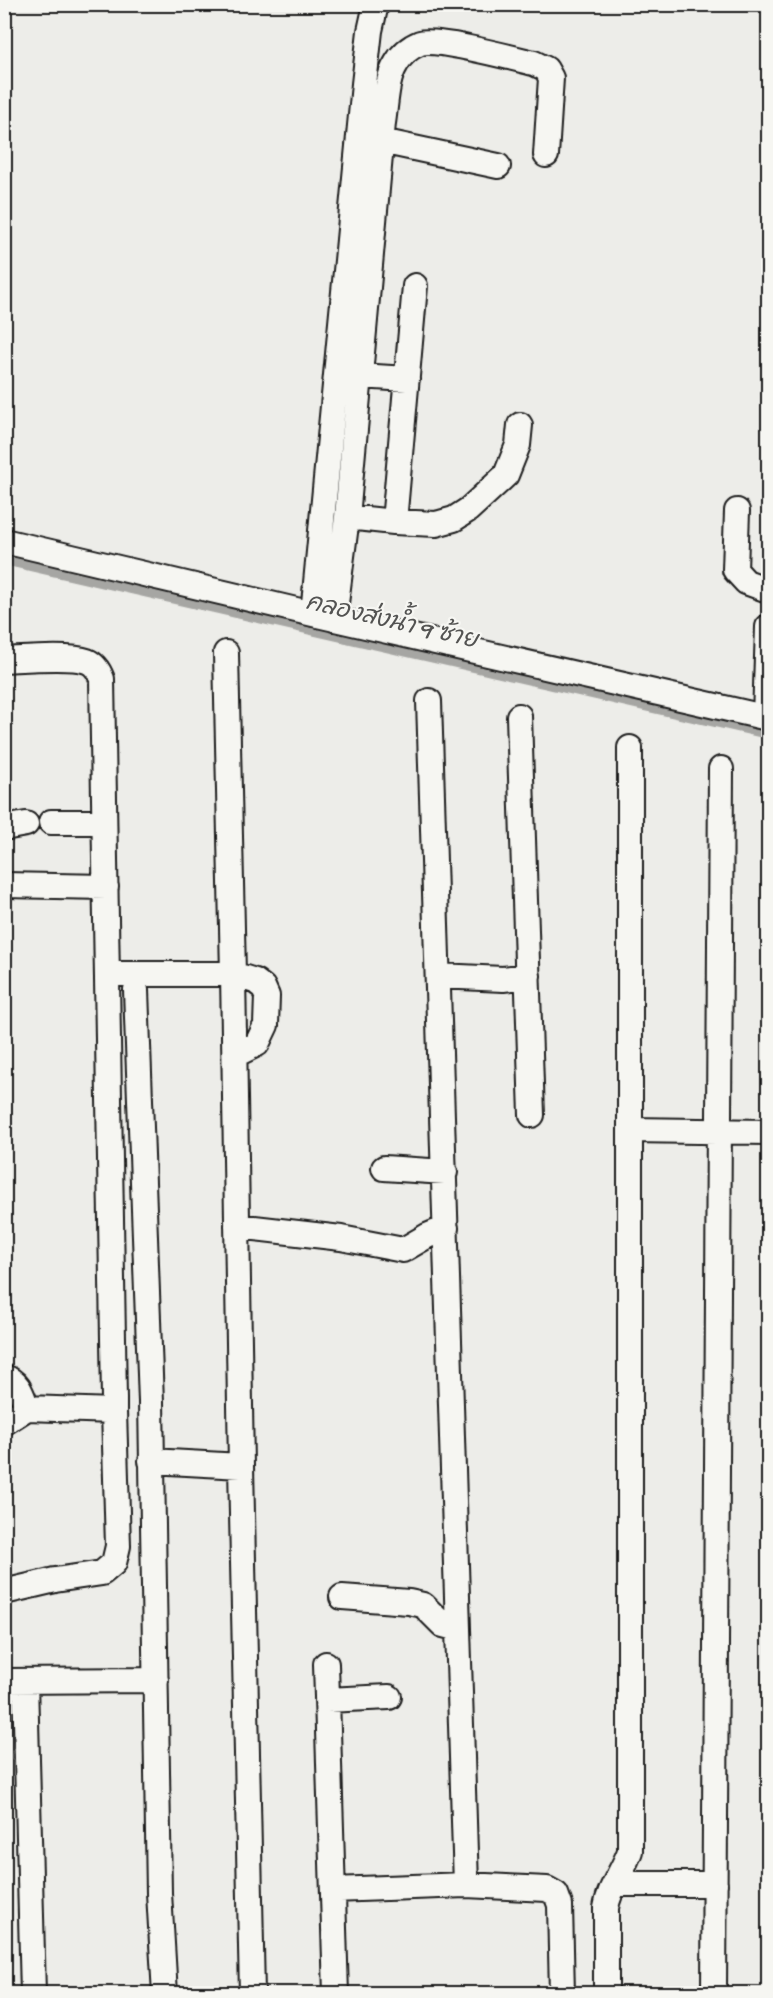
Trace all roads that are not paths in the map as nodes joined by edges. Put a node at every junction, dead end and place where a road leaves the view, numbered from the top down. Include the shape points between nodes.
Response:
1 (376, 4) edge
2 (381, 141) junction
3 (546, 154) dead end
4 (498, 166) dead end
5 (416, 286) dead end
6 (360, 376) junction
7 (407, 379) junction
8 (520, 424) dead end
9 (737, 511) dead end
10 (347, 517) junction
11 (393, 522) junction
12 (4, 541) edge
13 (768, 590) edge
14 (324, 617) junction
15 (768, 627) edge
16 (226, 653) dead end
17 (4, 660) edge
18 (429, 700) dead end
19 (519, 716) dead end
20 (767, 718) edge
21 (630, 748) dead end
22 (721, 769) dead end
23 (51, 822) dead end
24 (104, 822) junction
25 (4, 885) edge
26 (106, 887) junction
27 (108, 974) junction
28 (233, 974) junction
29 (439, 976) junction
30 (528, 976) junction
31 (136, 990) dead end
32 (235, 1055) junction
33 (532, 1115) dead end
34 (630, 1130) junction
35 (719, 1132) junction
36 (768, 1132) edge
37 (384, 1168) dead end
38 (445, 1172) junction
39 (237, 1226) junction
40 (446, 1228) junction
41 (4, 1377) edge
42 (151, 1402) junction
43 (114, 1405) junction
44 (27, 1408) junction
45 (4, 1423) edge
46 (151, 1461) junction
47 (241, 1466) junction
48 (4, 1592) edge
49 (342, 1597) dead end
50 (458, 1629) junction
51 (326, 1664) dead end
52 (156, 1680) junction
53 (15, 1681) edge
54 (390, 1697) dead end
55 (327, 1700) junction
56 (615, 1884) junction
57 (715, 1884) junction
58 (466, 1885) junction
59 (333, 1890) junction
60 (33, 1994) edge
61 (165, 1994) edge
62 (252, 1994) edge
63 (336, 1994) edge
64 (562, 1994) edge
65 (606, 1994) edge
66 (714, 1994) edge

1 - 14 street via 364,84
2 - 3 street via 396,64 408,49 422,42 440,43 546,69 550,78
2 - 4 street
2 - 6 street
5 - 7 street
6 - 7 street
6 - 10 street
7 - 11 street
8 - 11 street via 518,445 506,474 468,510 436,524
9 - 13 street via 735,570 746,582
10 - 11 street
10 - 14 street
12 - 14 street
14 - 20 street
15 - 20 street
16 - 28 street
17 - 24 street via 73,659 88,661 98,668 102,679
18 - 29 street
19 - 30 street
21 - 34 street
22 - 35 street
23 - 24 street
24 - 26 street
25 - 26 street
26 - 27 street
27 - 28 street
27 - 43 street
28 - 32 street
28 - 32 street via 255,981 267,996 262,1037 257,1044
29 - 30 street
29 - 38 street
30 - 33 street
31 - 42 street
32 - 39 street
34 - 35 street
34 - 56 street via 630,1851
35 - 36 street
35 - 57 street
37 - 38 street
38 - 40 street
39 - 40 street via 341,1238 402,1250
39 - 47 street
40 - 50 street
41 - 44 street via 18,1386
42 - 43 street
42 - 46 street
43 - 44 street
43 - 48 street via 118,1546 114,1563 102,1573
44 - 45 street
46 - 47 street
46 - 52 street
47 - 62 street
49 - 50 street via 423,1605 443,1625
50 - 58 street
51 - 55 street
52 - 53 street
52 - 61 street via 159,1893
53 - 60 street
54 - 55 street
55 - 59 street
56 - 57 street
56 - 65 street via 606,1908
57 - 66 street
58 - 59 street
58 - 64 street via 538,1887 556,1894 560,1905
59 - 63 street

